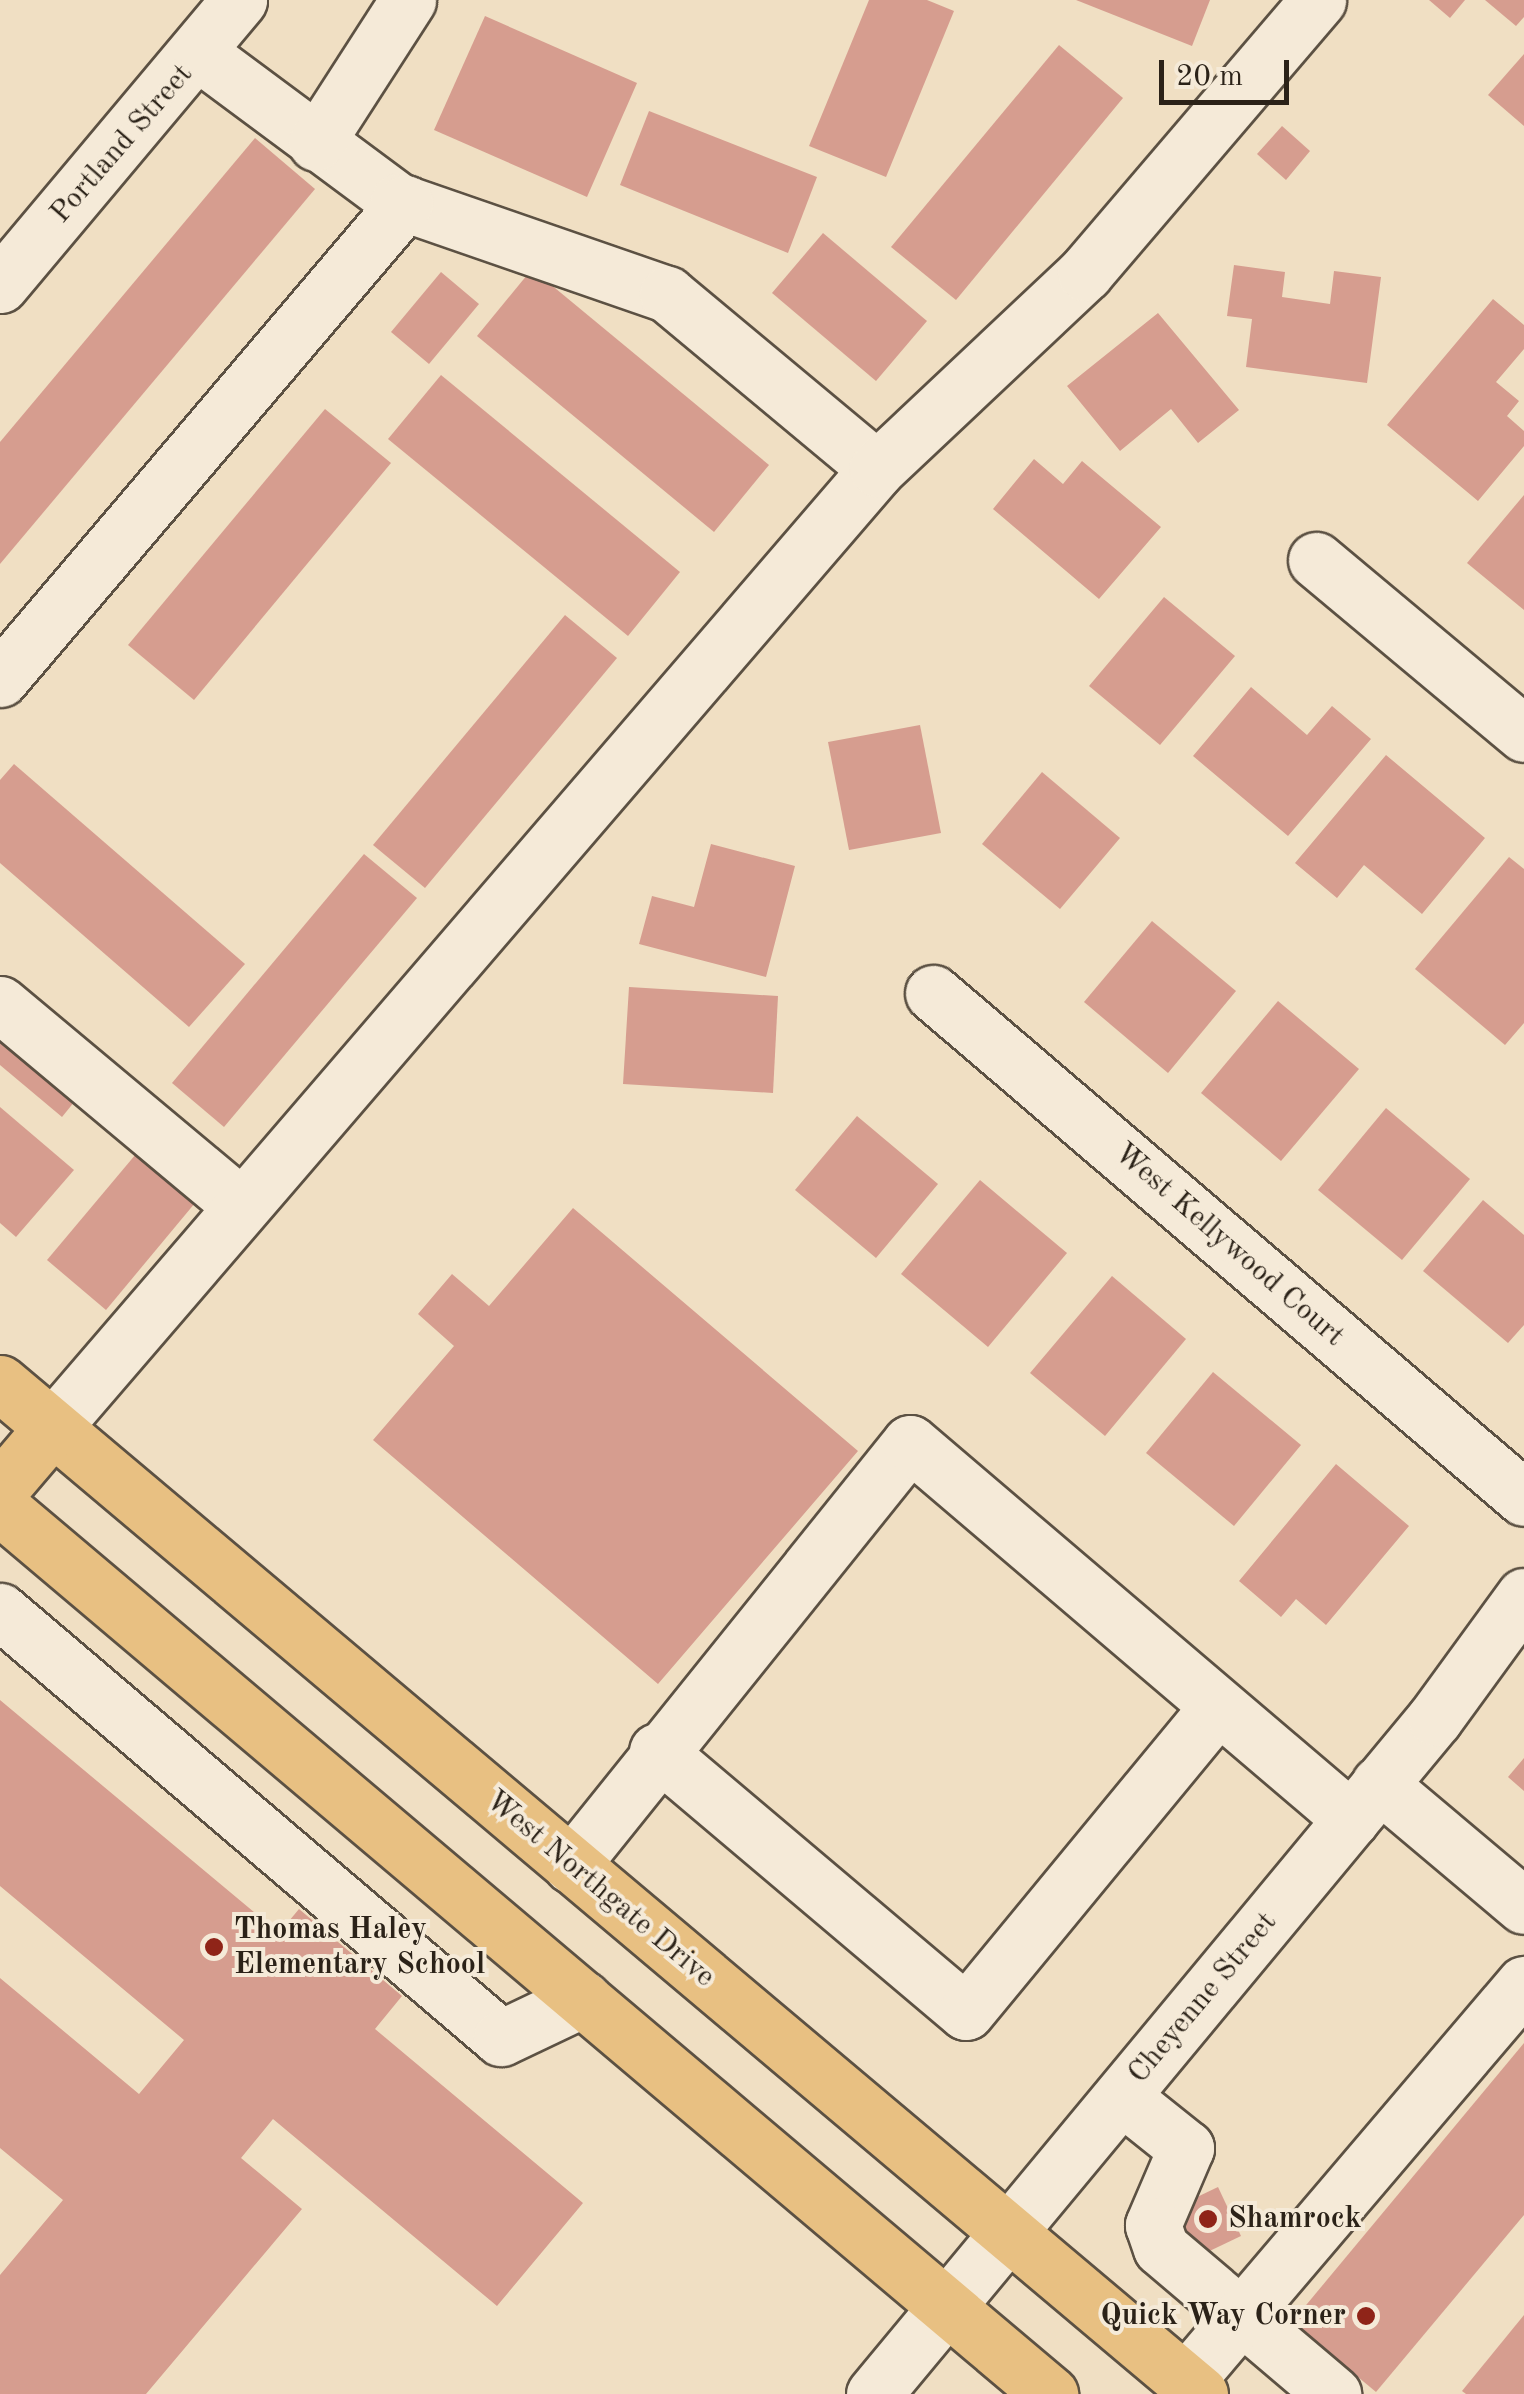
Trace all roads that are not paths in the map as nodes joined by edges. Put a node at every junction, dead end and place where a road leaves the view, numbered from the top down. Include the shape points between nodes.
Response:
1 (239, 0) edge
2 (408, 0) edge
3 (1318, 0) edge
4 (200, 54) junction
5 (316, 144) junction
6 (404, 203) junction
7 (0, 286) edge
8 (877, 469) junction
9 (1316, 560) dead end
10 (0, 679) edge
11 (1524, 734) edge
12 (934, 992) dead end
13 (0, 1004) edge
14 (242, 1206) junction
15 (0, 1383) edge
16 (52, 1428) junction
17 (0, 1489) edge
18 (1524, 1498) edge
19 (0, 1507) edge
20 (1524, 1596) edge
21 (0, 1610) edge
22 (1218, 1706) junction
23 (657, 1750) junction
24 (1365, 1802) junction
25 (571, 1865) junction
26 (1524, 1906) edge
27 (1524, 1984) edge
28 (583, 1999) junction
29 (1122, 2097) junction
30 (1009, 2234) junction
31 (948, 2307) junction
32 (1241, 2316) junction
33 (1192, 2388) edge
34 (874, 2394) edge
35 (1050, 2394) edge
36 (1333, 2394) edge

1 - 4 street, Portland Street
2 - 5 street
3 - 8 street via 1085,273
4 - 5 street
4 - 7 street, Portland Street
5 - 6 street
6 - 8 street via 668,294
6 - 10 street
8 - 14 street
9 - 11 street
12 - 18 street, West Kellywood Court
13 - 14 street
14 - 16 street
15 - 16 main road, West Northgate Drive
16 - 17 main road
16 - 25 main road, West Northgate Drive
19 - 28 main road
20 - 24 street, Cheyenne Street
21 - 28 street via 501,2038
22 - 23 street via 966,2012
22 - 23 street via 910,1443
22 - 24 street
23 - 25 street
24 - 26 street
24 - 29 street, Cheyenne Street
25 - 30 main road, West Northgate Drive
27 - 32 street
28 - 31 main road
29 - 30 street, Cheyenne Street
29 - 32 street via 1186,2148 1153,2225 1161,2248
30 - 31 street, Cheyenne Street
30 - 33 main road, West Northgate Drive
31 - 34 street, Cheyenne Street
31 - 35 main road
32 - 33 street
32 - 36 street

